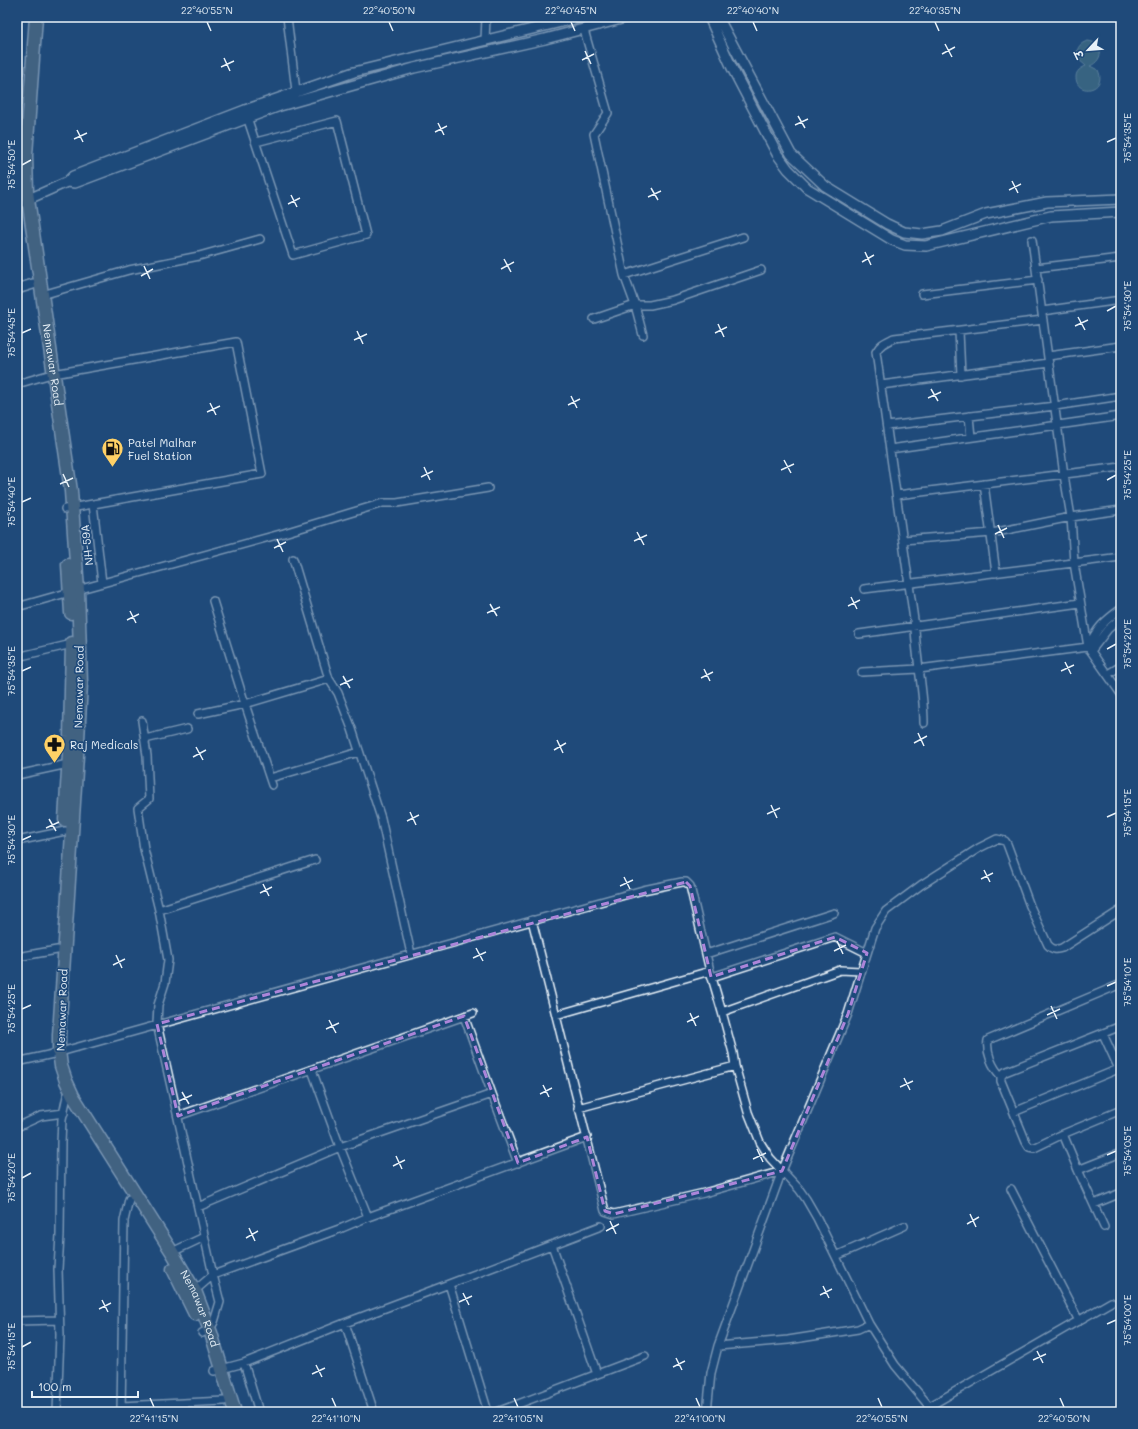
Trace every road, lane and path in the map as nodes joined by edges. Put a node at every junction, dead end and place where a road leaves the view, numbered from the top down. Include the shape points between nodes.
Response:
1 (28, 17) edge
2 (36, 17) edge
3 (287, 17) edge
4 (486, 17) edge
5 (582, 17) edge
6 (629, 17) edge
7 (709, 17) edge
8 (718, 17) edge
9 (542, 27) junction
10 (584, 30) junction
11 (545, 39) junction
12 (485, 41) junction
13 (296, 91) junction
14 (246, 114) junction
15 (256, 142) junction
16 (1121, 199) edge
17 (25, 200) junction
18 (1121, 212) edge
19 (743, 236) dead end
20 (260, 239) dead end
21 (1032, 240) dead end
22 (1121, 258) edge
23 (1036, 268) junction
24 (761, 270) dead end
25 (624, 275) junction
26 (1038, 280) junction
27 (33, 284) junction
28 (17, 289) edge
29 (42, 294) junction
30 (922, 294) dead end
31 (1121, 300) edge
32 (635, 305) junction
33 (1042, 311) junction
34 (594, 319) dead end
35 (1043, 320) junction
36 (959, 331) junction
37 (643, 335) dead end
38 (1121, 346) edge
39 (1048, 360) junction
40 (961, 374) junction
41 (51, 375) junction
42 (17, 384) edge
43 (881, 385) junction
44 (1121, 396) edge
45 (1055, 406) junction
46 (969, 416) junction
47 (1121, 416) edge
48 (1058, 425) junction
49 (887, 426) junction
50 (971, 437) junction
51 (890, 449) junction
52 (1121, 467) edge
53 (1064, 475) junction
54 (984, 484) junction
55 (488, 488) dead end
56 (896, 495) junction
57 (93, 504) junction
58 (69, 508) junction
59 (1121, 510) edge
60 (1071, 517) junction
61 (991, 533) junction
62 (903, 540) junction
63 (1121, 557) edge
64 (293, 559) dead end
65 (1074, 564) junction
66 (996, 573) junction
67 (102, 583) junction
68 (909, 584) junction
69 (864, 589) dead end
70 (74, 591) junction
71 (213, 601) dead end
72 (1080, 603) junction
73 (17, 608) edge
74 (1121, 609) edge
75 (1121, 618) edge
76 (915, 627) junction
77 (859, 634) dead end
78 (72, 644) junction
79 (1089, 649) junction
80 (17, 657) edge
81 (1121, 666) edge
82 (919, 668) junction
83 (862, 672) dead end
84 (1108, 674) junction
85 (329, 679) junction
86 (1121, 694) edge
87 (245, 704) junction
88 (198, 714) dead end
89 (142, 721) dead end
90 (924, 723) dead end
91 (187, 729) dead end
92 (145, 739) junction
93 (74, 740) junction
94 (359, 752) junction
95 (68, 764) junction
96 (17, 775) edge
97 (65, 831) junction
98 (17, 841) edge
99 (315, 860) dead end
100 (159, 910) junction
101 (1121, 910) edge
102 (834, 913) dead end
103 (532, 920) junction
104 (57, 950) junction
105 (867, 953) junction
106 (411, 954) junction
107 (706, 954) junction
108 (17, 957) edge
109 (861, 971) junction
110 (711, 974) junction
111 (1121, 984) edge
112 (58, 998) junction
113 (722, 1012) junction
114 (473, 1013) dead end
115 (556, 1015) junction
116 (464, 1016) junction
117 (157, 1024) junction
118 (1121, 1026) edge
119 (1103, 1034) junction
120 (56, 1052) junction
121 (17, 1062) edge
122 (736, 1066) junction
123 (1120, 1068) edge
124 (312, 1070) junction
125 (1001, 1076) junction
126 (492, 1094) junction
127 (67, 1096) junction
128 (578, 1108) junction
129 (1121, 1110) edge
130 (1014, 1112) junction
131 (64, 1113) junction
132 (178, 1116) junction
133 (17, 1127) edge
134 (1063, 1134) junction
135 (587, 1137) junction
136 (340, 1147) junction
137 (1121, 1153) edge
138 (518, 1163) junction
139 (1078, 1170) junction
140 (782, 1171) junction
141 (1011, 1189) dead end
142 (1121, 1193) edge
143 (129, 1199) junction
144 (1094, 1204) junction
145 (198, 1207) junction
146 (368, 1216) junction
147 (602, 1226) dead end
148 (904, 1226) dead end
149 (1104, 1227) dead end
150 (204, 1237) junction
151 (552, 1245) junction
152 (172, 1252) junction
153 (836, 1256) junction
154 (213, 1275) junction
155 (449, 1284) junction
156 (191, 1294) junction
157 (1111, 1302) dead end
158 (59, 1320) junction
159 (17, 1321) edge
160 (1079, 1321) junction
161 (345, 1323) junction
162 (869, 1324) junction
163 (206, 1331) junction
164 (718, 1346) junction
165 (645, 1356) dead end
166 (244, 1363) junction
167 (218, 1371) junction
168 (597, 1374) junction
169 (225, 1407) edge
170 (121, 1409) edge
171 (932, 1409) edge
172 (57, 1412) edge
173 (235, 1412) edge
174 (259, 1412) edge
175 (374, 1412) edge
176 (488, 1412) edge
177 (497, 1412) edge
178 (707, 1412) edge

1 - 17 highway, Nemawar Road via 20,169
2 - 17 highway, Nemawar Road
3 - 13 street
4 - 12 street
5 - 9 street
6 - 10 street
7 - 18 street via 773,147 788,169 807,188 892,240 904,245 926,246 1051,216
8 - 16 street via 790,154 825,186 904,232 922,234 942,231 986,214 1047,202
9 - 11 street
9 - 12 street
10 - 11 street
10 - 25 street via 608,113 594,134
11 - 14 street via 414,68
12 - 13 street via 354,72
13 - 14 street
14 - 15 street
14 - 17 street via 72,176 67,182
15 - 15 street via 293,255 366,235 337,121
17 - 27 highway, Nemawar Road
17 - 29 highway, Nemawar Road
19 - 25 street
20 - 29 street
21 - 23 street
22 - 23 street
23 - 26 street
24 - 32 street via 673,300
25 - 32 street
26 - 30 street
26 - 33 street
27 - 28 street
27 - 41 highway, Nemawar Road
29 - 41 highway, Nemawar Road
31 - 33 street
32 - 34 street
32 - 37 street
33 - 35 street
35 - 36 street
35 - 39 street
36 - 40 street
36 - 43 street via 894,338 884,343 876,352
38 - 39 street
39 - 40 street
39 - 45 street
40 - 43 street
41 - 42 street
41 - 57 street via 236,342 262,474
41 - 58 highway, Nemawar Road
43 - 49 street
44 - 45 street
45 - 46 street
45 - 48 street
46 - 49 street
46 - 50 street
47 - 48 street
48 - 50 street
48 - 53 street
49 - 51 street
50 - 51 street
51 - 56 street
52 - 53 street
53 - 54 street
53 - 60 street
54 - 56 street
54 - 61 street
55 - 67 street via 383,503
56 - 62 street
57 - 58 street
57 - 67 street, NH-59A
58 - 70 highway, Nemawar Road
59 - 60 street
60 - 61 street
60 - 65 street
61 - 62 street
61 - 66 street
62 - 68 street
63 - 65 street
64 - 85 street
65 - 66 street
65 - 72 street
66 - 68 street
67 - 70 street
68 - 69 street
68 - 76 street
70 - 73 street
70 - 78 highway, Nemawar Road
70 - 93 highway, Nemawar Road via 81,683
71 - 87 street
72 - 76 street
72 - 79 street
74 - 79 street via 1105,620 1094,634
75 - 79 street
76 - 77 street
76 - 82 street
78 - 80 street
78 - 93 highway, Nemawar Road
79 - 82 street
79 - 84 street
81 - 84 street
82 - 83 street
82 - 90 street
84 - 86 street
85 - 87 street
85 - 94 street via 338,693
87 - 88 street
87 - 94 street via 271,781
89 - 92 street
91 - 92 street
92 - 100 street via 149,799 138,808 144,849
93 - 95 highway, Nemawar Road
93 - 112 highway, Nemawar Road
94 - 106 street via 381,818
95 - 96 street
95 - 97 highway, Nemawar Road
97 - 98 street
97 - 104 highway, Nemawar Road
99 - 100 street
100 - 117 street via 168,960 165,983 158,1005
101 - 105 street via 1062,948 1052,949 1030,906 1007,844 997,839 921,885 886,911 875,928
102 - 107 street
103 - 106 street
103 - 107 street via 643,890 686,882 690,886
103 - 115 street
104 - 108 street
104 - 112 highway, Nemawar Road
105 - 109 street
105 - 110 street via 835,937
106 - 117 street
107 - 110 street
109 - 113 street via 840,970
109 - 140 street via 848,1014
110 - 113 street
110 - 115 street
111 - 125 street via 988,1040 987,1046 994,1069
112 - 120 highway, Nemawar Road via 51,1043
113 - 122 street
114 - 116 street
115 - 128 street
116 - 124 street
116 - 126 street
117 - 120 street
117 - 132 street
118 - 119 street
119 - 123 street
119 - 125 street via 1005,1072
120 - 121 street
120 - 127 highway, Nemawar Road via 55,1069
120 - 152 highway, Nemawar Road via 73,1096
122 - 128 street
122 - 140 street via 748,1112 760,1142
123 - 130 street
124 - 132 street
124 - 136 street
125 - 130 street
126 - 136 street
126 - 138 street
127 - 131 street
127 - 143 highway, Nemawar Road
128 - 135 street
129 - 134 street
130 - 134 street via 1029,1147 1034,1148
131 - 133 street via 41,1116
131 - 158 street via 61,1144
132 - 145 street
134 - 139 street
135 - 138 street
135 - 140 street via 605,1211 614,1214
136 - 145 street
136 - 146 street
137 - 139 street
138 - 146 street
139 - 144 street
140 - 153 street via 806,1199
140 - 164 street
141 - 160 street
142 - 144 street
143 - 156 highway, Nemawar Road
143 - 170 street via 124,1221
144 - 149 street
145 - 150 street
146 - 154 street
147 - 151 street
148 - 153 street
150 - 152 street
150 - 154 street
151 - 155 street
151 - 168 street
152 - 156 highway, Nemawar Road
153 - 162 street
154 - 156 street
154 - 163 street via 220,1302 214,1322
155 - 161 street
155 - 176 street
156 - 163 highway, Nemawar Road via 194,1308
157 - 160 street
158 - 159 street
158 - 172 street
160 - 171 street
161 - 166 street
161 - 175 street
162 - 164 street via 858,1330
162 - 171 street via 895,1365
163 - 167 highway, Nemawar Road
164 - 178 street via 711,1374
165 - 168 street
166 - 167 street
166 - 174 street
167 - 169 highway, Nemawar Road
167 - 173 highway, Nemawar Road
168 - 177 street
169 - 170 street

